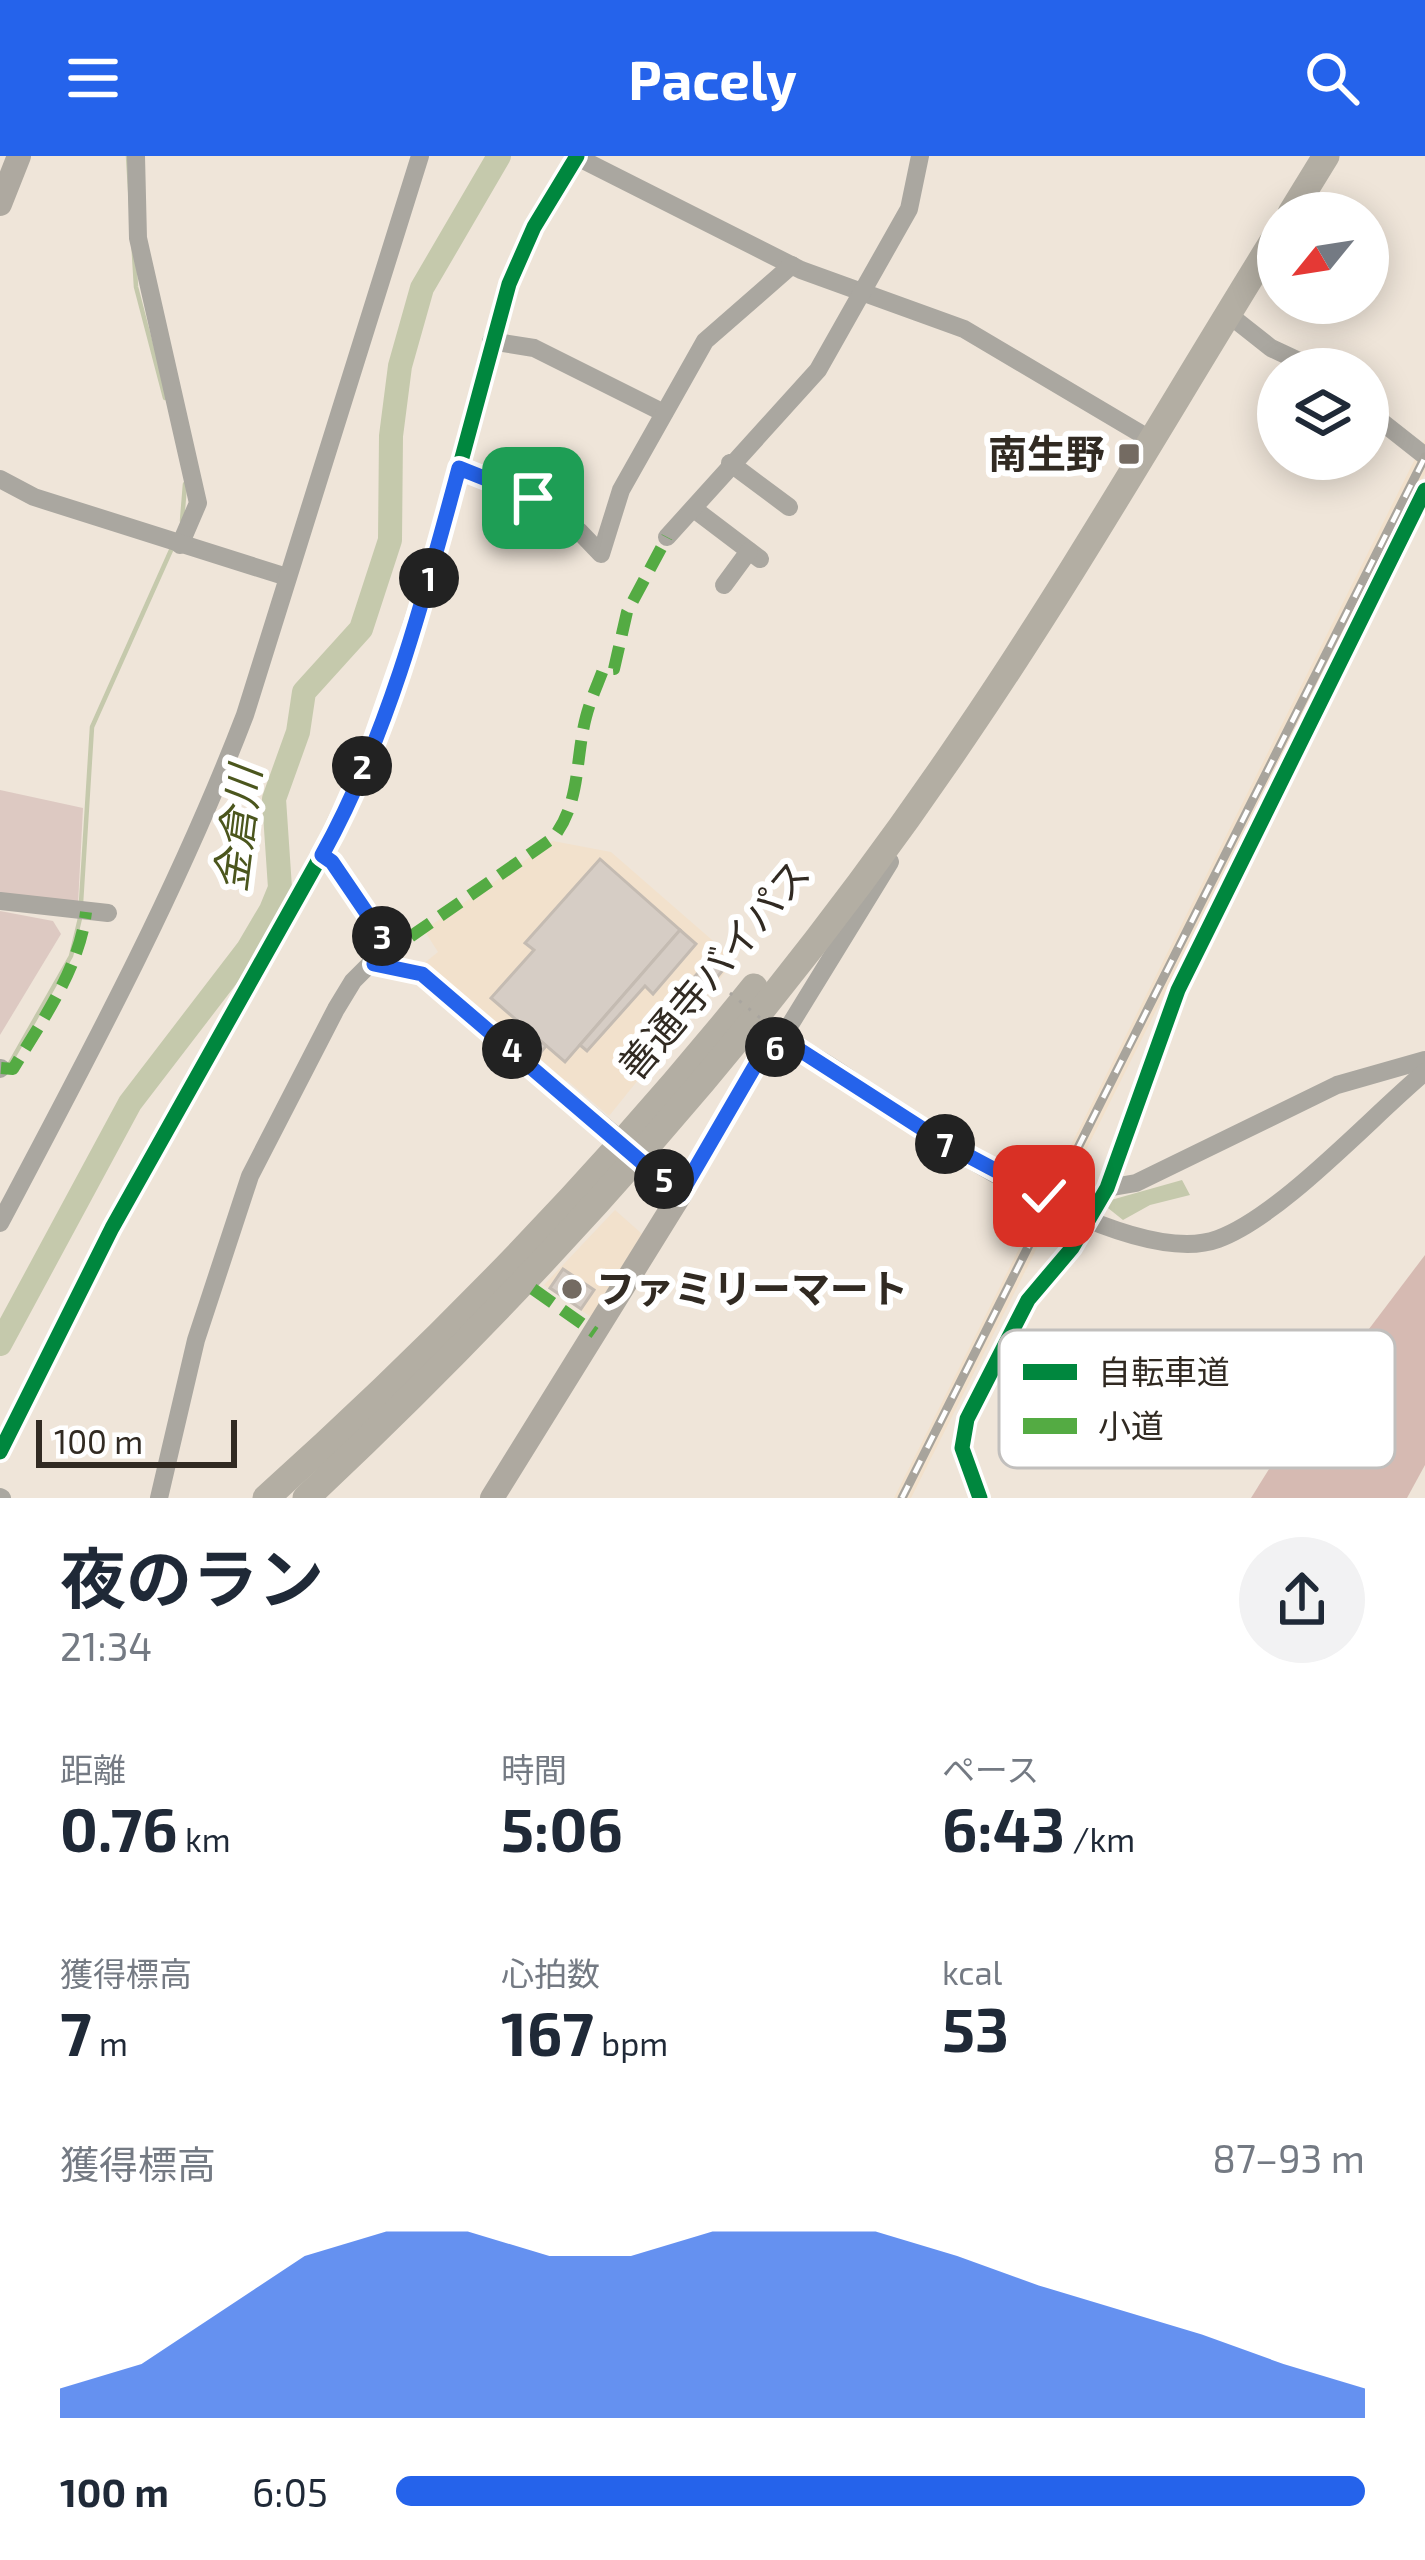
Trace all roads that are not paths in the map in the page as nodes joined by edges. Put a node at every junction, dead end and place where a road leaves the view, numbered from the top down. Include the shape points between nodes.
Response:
1 (19, 156) edge
2 (136, 156) edge
3 (420, 156) edge
4 (576, 156) edge
5 (920, 156) edge
6 (1326, 156) edge
7 (1304, 192) edge
8 (0, 204) edge
9 (792, 265) junction
10 (1257, 267) edge
11 (862, 296) junction
12 (1228, 314) junction
13 (491, 341) junction
14 (1271, 348) edge
15 (664, 413) junction
16 (1389, 427) edge
17 (1148, 439) junction
18 (1425, 456) edge
19 (730, 463) junction
20 (459, 468) junction
21 (0, 479) edge
22 (1425, 490) edge
23 (789, 507) dead end
24 (694, 508) junction
25 (667, 537) dead end
26 (176, 543) junction
27 (287, 578) junction
28 (724, 585) dead end
29 (322, 855) junction
30 (890, 862) dead end
31 (0, 901) edge
32 (108, 913) dead end
33 (374, 964) junction
34 (777, 1046) junction
35 (1425, 1060) edge
36 (1425, 1072) edge
37 (632, 1149) junction
38 (1107, 1188) junction
39 (680, 1195) junction
40 (1090, 1220) junction
41 (0, 1223) edge
42 (1013, 1330) edge
43 (999, 1358) edge
44 (0, 1452) edge
45 (159, 1498) edge
46 (266, 1498) edge
47 (306, 1498) edge
48 (493, 1498) edge
49 (980, 1498) edge

1 - 8 main road
2 - 26 street via 138,238 198,503
3 - 27 street
4 - 9 street
4 - 13 street via 534,226
5 - 11 street via 909,209
6 - 7 highway
9 - 11 street
9 - 15 street via 705,341
10 - 12 highway, 善通寺バイパス
11 - 17 street via 964,328
11 - 19 street via 818,370
12 - 14 street
12 - 17 highway, 善通寺バイパス
13 - 15 street via 534,348
13 - 20 street
15 - 20 street via 621,490 602,554 579,531 552,525 533,498 500,494 494,482
16 - 18 street
17 - 37 highway, 善通寺バイパス via 1001,680 835,914
19 - 23 street
19 - 24 street
20 - 29 street via 371,746
21 - 26 street
22 - 38 street via 1178,990
24 - 25 street
24 - 28 street via 754,555
26 - 27 street
27 - 41 street via 245,715 179,881
29 - 33 street via 383,937 386,948
29 - 44 street via 112,1228
30 - 34 street
31 - 32 street
33 - 37 street via 422,974
33 - 45 street via 336,1009 250,1176 196,1340
34 - 39 street via 759,1059
34 - 40 street via 798,1047 946,1144
35 - 38 street via 1336,1085 1136,1183
36 - 40 street via 1262,1214 1217,1240 1170,1246
37 - 39 main road
37 - 46 highway, 善通寺バイパス
37 - 47 highway, 善通寺バイパス via 496,1312
38 - 40 street
39 - 48 main road
40 - 42 street
43 - 49 street via 961,1433

